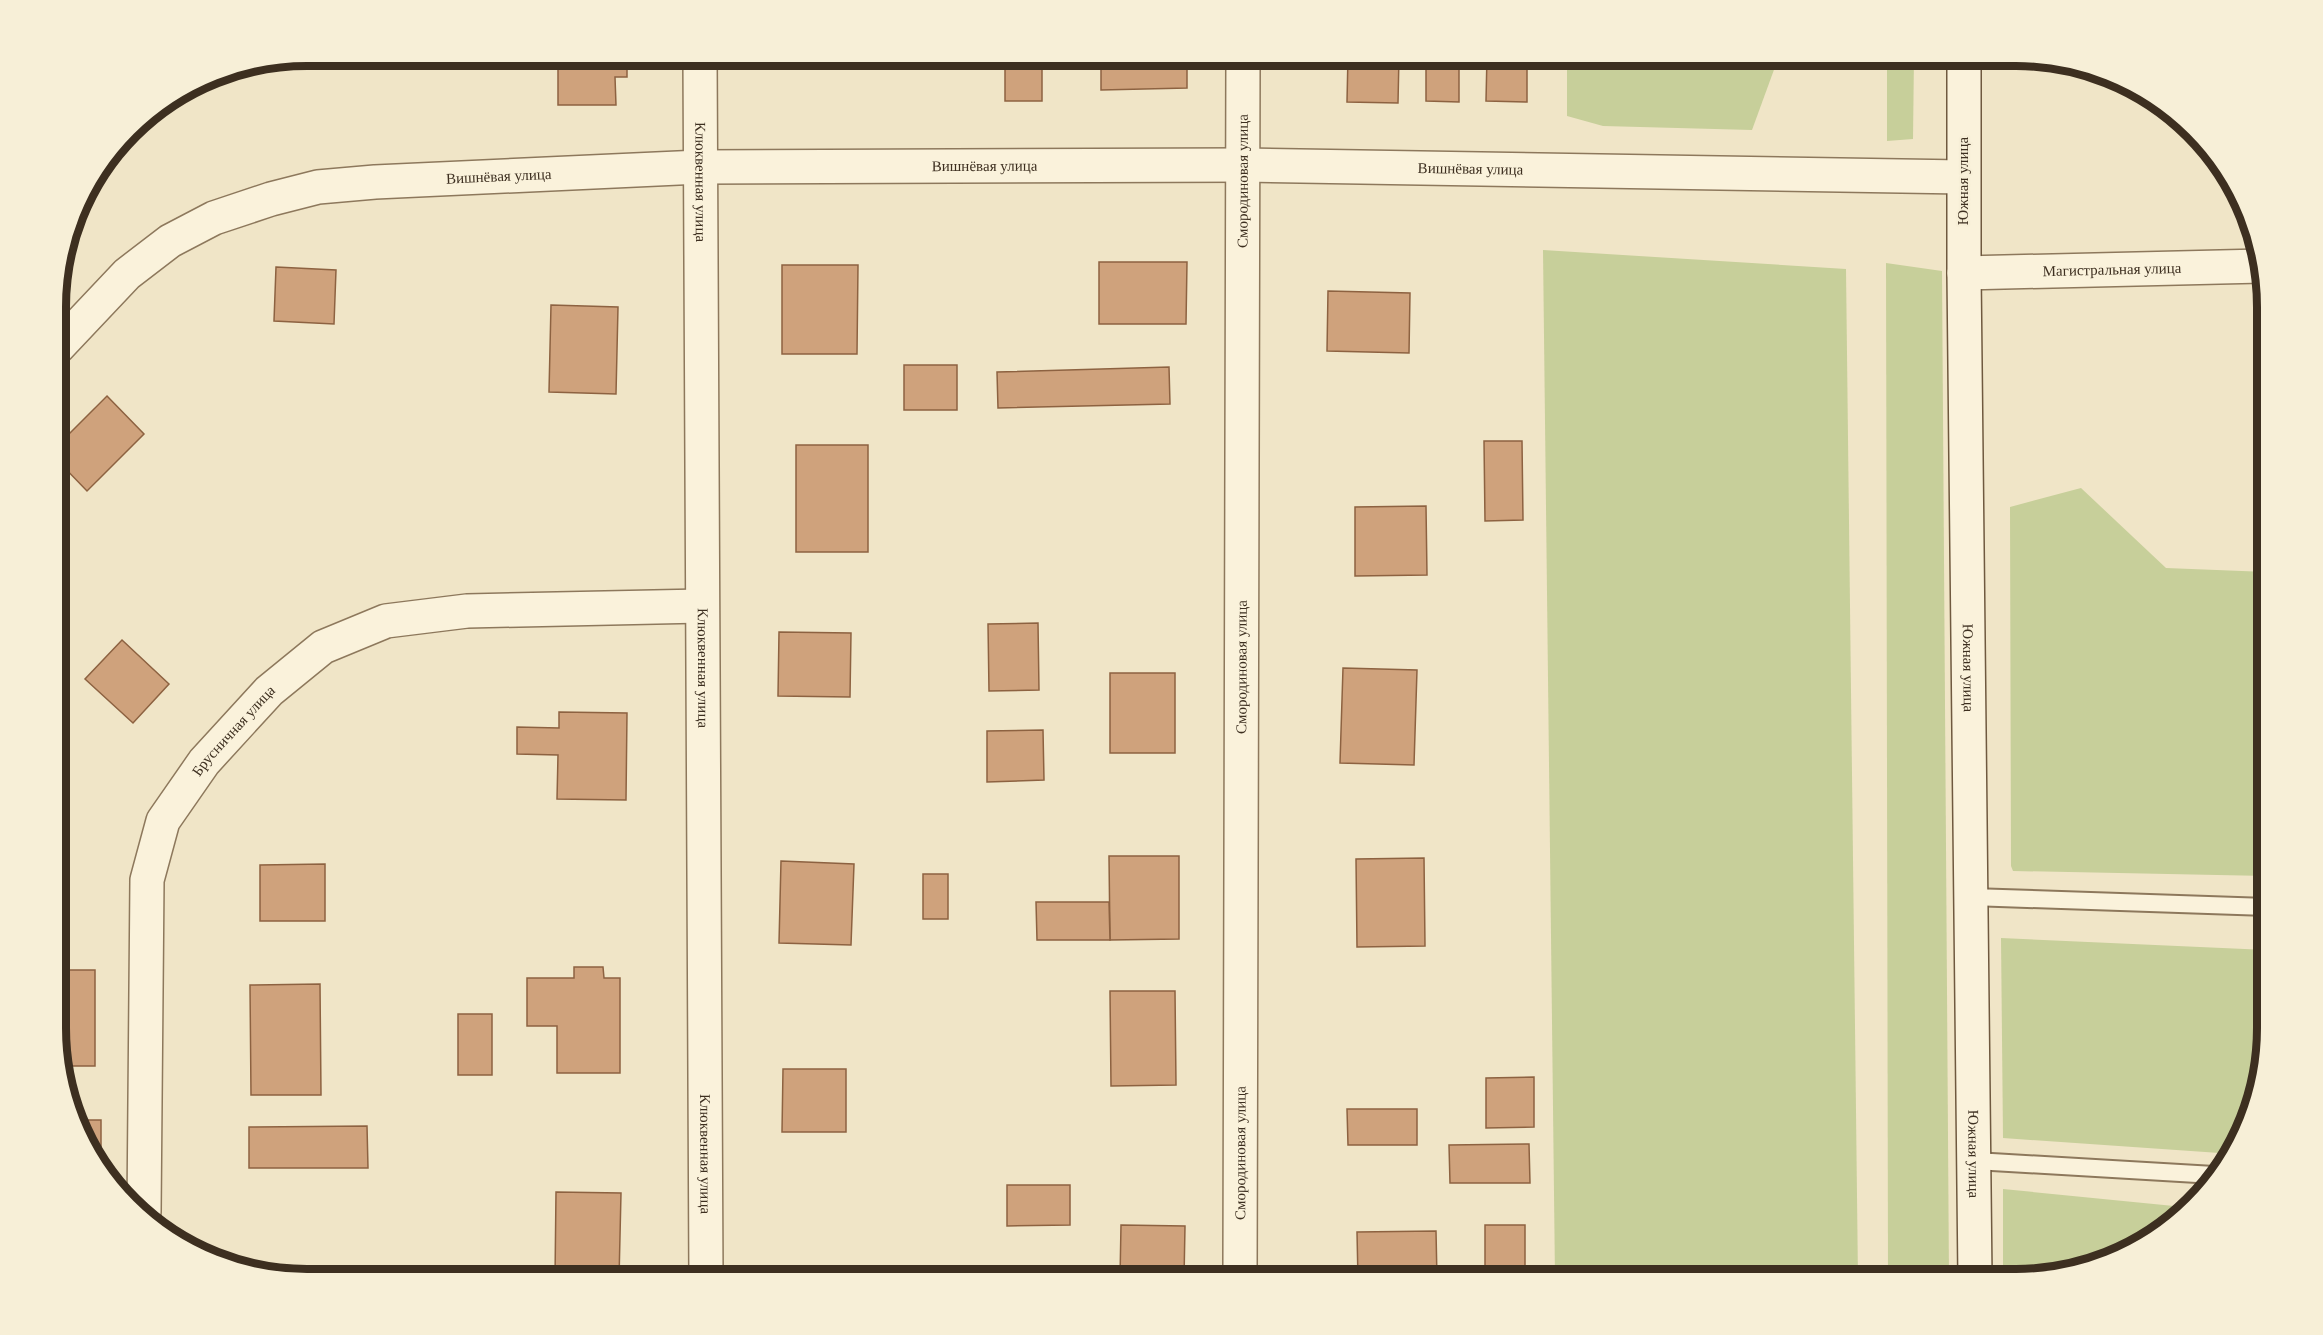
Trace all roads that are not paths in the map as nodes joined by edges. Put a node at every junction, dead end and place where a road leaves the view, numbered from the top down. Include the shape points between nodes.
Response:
1 (700, 66) edge
2 (1244, 66) edge
3 (1964, 66) edge
4 (1245, 165) junction
5 (700, 167) junction
6 (1963, 177) junction
7 (2253, 266) edge
8 (1964, 273) junction
9 (66, 338) edge
10 (702, 606) junction
11 (1971, 897) junction
12 (2257, 907) edge
13 (1975, 1161) junction
14 (2207, 1175) edge
15 (144, 1206) edge
16 (706, 1269) edge
17 (1240, 1269) edge
18 (1975, 1269) edge

1 - 5 street, Клюквенная улица
2 - 4 street, Смородиновая улица
3 - 6 street, Южная улица
4 - 5 street, Вишнёвая улица
4 - 6 street, Вишнёвая улица
4 - 17 street, Смородиновая улица
5 - 9 street, Вишнёвая улица via 375,182 318,187 271,199 214,218 170,241 127,274
5 - 10 street, Клюквенная улица
6 - 8 street, Южная улица
7 - 8 street, Магистральная улица
8 - 11 street, Южная улица
10 - 15 street, Брусничная улица via 467,611 386,621 323,647 269,691 204,762 163,821 147,880
10 - 16 street, Клюквенная улица
11 - 12 lane
11 - 13 street, Южная улица
13 - 14 lane
13 - 18 street, Южная улица

